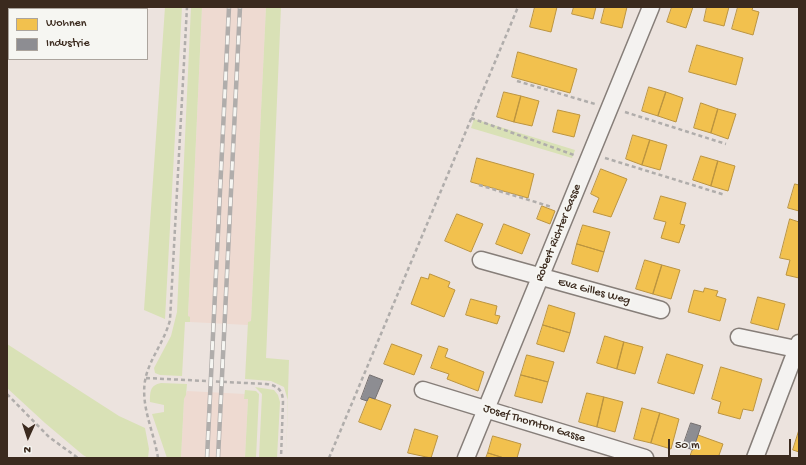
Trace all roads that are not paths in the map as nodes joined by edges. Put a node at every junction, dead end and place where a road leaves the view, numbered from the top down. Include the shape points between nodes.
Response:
1 (651, 7) edge
2 (481, 260) dead end
3 (541, 278) junction
4 (661, 310) dead end
5 (739, 337) dead end
6 (798, 346) edge
7 (423, 390) dead end
8 (485, 409) junction
9 (466, 458) edge
10 (645, 458) edge
11 (754, 458) edge

1 - 3 street, Robert Richter Gasse
2 - 3 street, Eva Gilles Weg
3 - 4 street, Eva Gilles Weg
3 - 8 street, Robert Richter Gasse
5 - 6 street
6 - 11 street
7 - 8 street, Josef Thornton Gasse
8 - 9 street, Robert Richter Gasse
8 - 10 street, Josef Thornton Gasse

